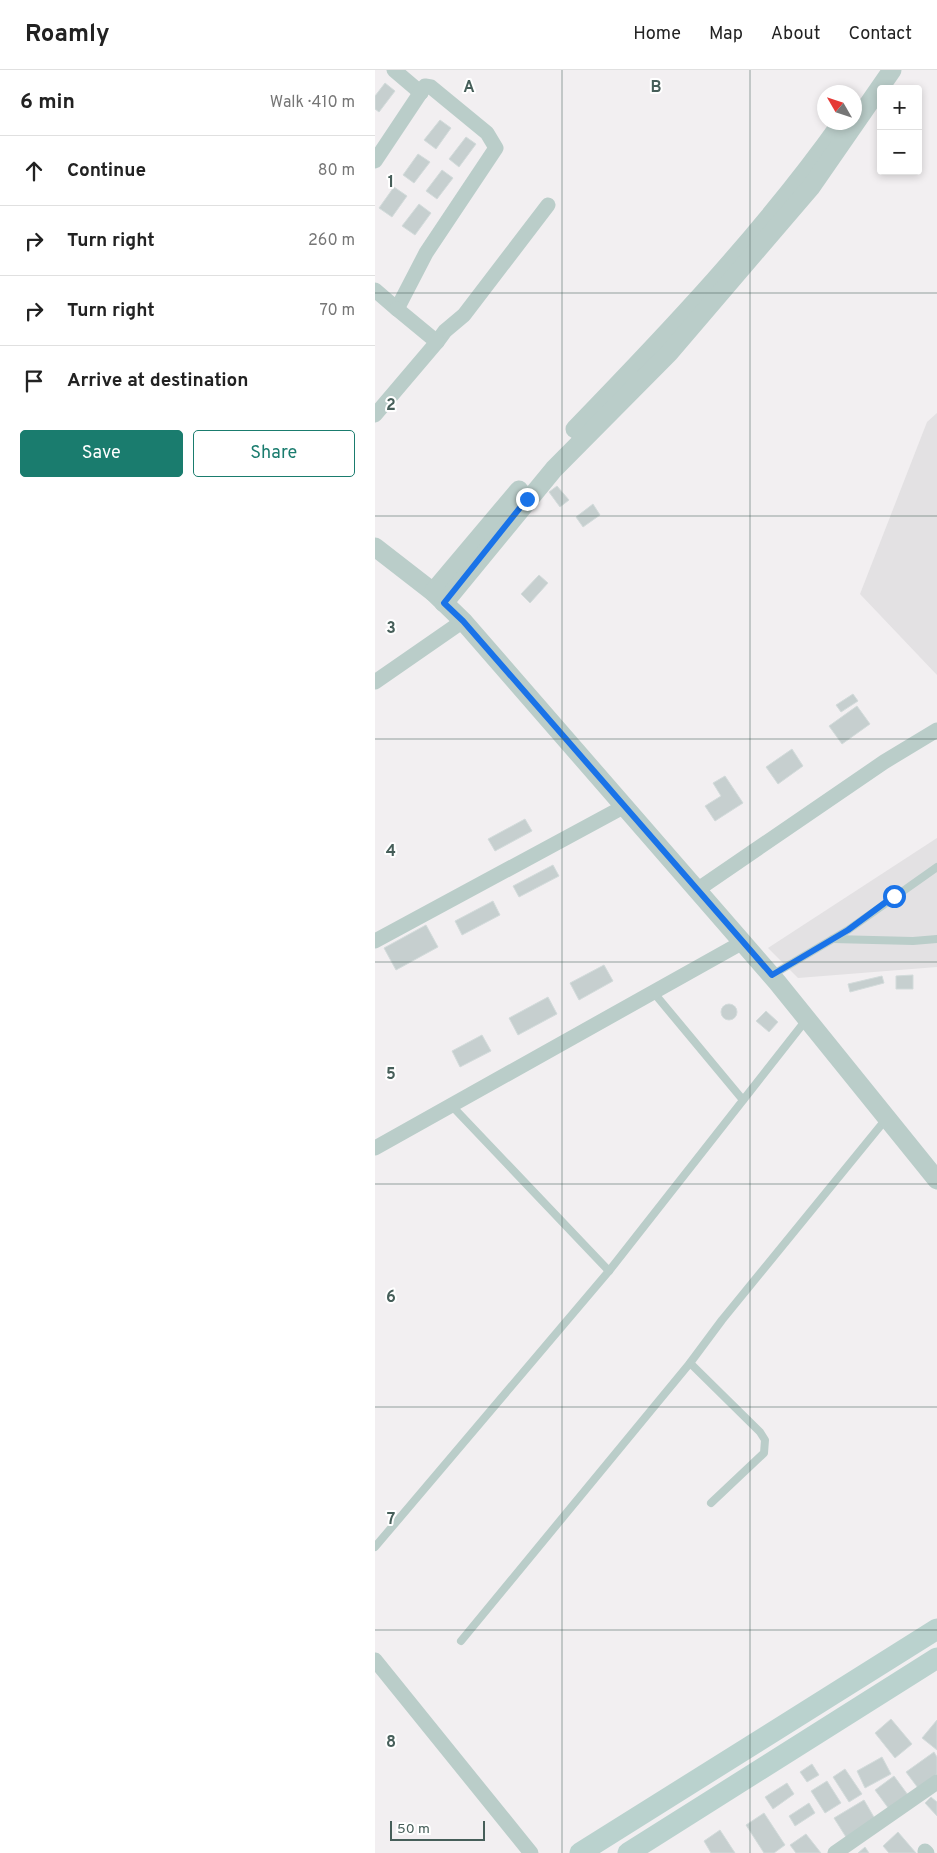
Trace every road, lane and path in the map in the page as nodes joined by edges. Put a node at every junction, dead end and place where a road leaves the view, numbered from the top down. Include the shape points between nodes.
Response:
1 (394, 70) edge
2 (877, 70) edge
3 (892, 70) edge
4 (862, 93) edge
5 (421, 94) junction
6 (836, 130) edge
7 (375, 161) edge
8 (548, 205) dead end
9 (375, 290) edge
10 (397, 309) junction
11 (437, 342) junction
12 (375, 415) edge
13 (375, 547) edge
14 (438, 597) junction
15 (463, 621) junction
16 (375, 682) edge
17 (937, 730) edge
18 (625, 806) junction
19 (937, 867) edge
20 (697, 890) junction
21 (833, 939) junction
22 (937, 939) edge
23 (375, 941) edge
24 (743, 942) junction
25 (772, 975) junction
26 (654, 993) junction
27 (807, 1018) junction
28 (743, 1100) junction
29 (451, 1105) junction
30 (887, 1118) junction
31 (375, 1148) edge
32 (937, 1180) edge
33 (609, 1271) junction
34 (690, 1363) junction
35 (711, 1503) dead end
36 (375, 1546) edge
37 (937, 1629) edge
38 (461, 1641) dead end
39 (937, 1658) edge
40 (375, 1660) edge
41 (937, 1782) edge
42 (531, 1853) edge
43 (580, 1853) edge
44 (628, 1853) edge
45 (835, 1853) edge

1 - 5 street
2 - 4 street
3 - 14 street via 811,188 669,353 554,469
5 - 7 street
5 - 10 street via 425,86 431,88 487,133 495,148 426,253
6 - 14 street via 811,166 677,322 527,480
8 - 11 street via 464,315
9 - 10 street
10 - 11 street
11 - 12 street
13 - 14 street
14 - 15 street
15 - 16 street
15 - 18 street
17 - 20 street via 884,762
18 - 20 street
18 - 23 street
19 - 21 lane
20 - 24 street
21 - 22 lane
21 - 25 lane
24 - 25 street
24 - 26 street
25 - 27 street
26 - 28 lane
26 - 29 street
27 - 28 lane
27 - 30 street
28 - 33 lane
29 - 31 street
29 - 33 lane
30 - 32 street
30 - 34 lane
33 - 36 lane
34 - 35 lane via 765,1440 764,1453
34 - 38 lane
37 - 43 main road
39 - 44 main road
40 - 42 street
41 - 45 street

